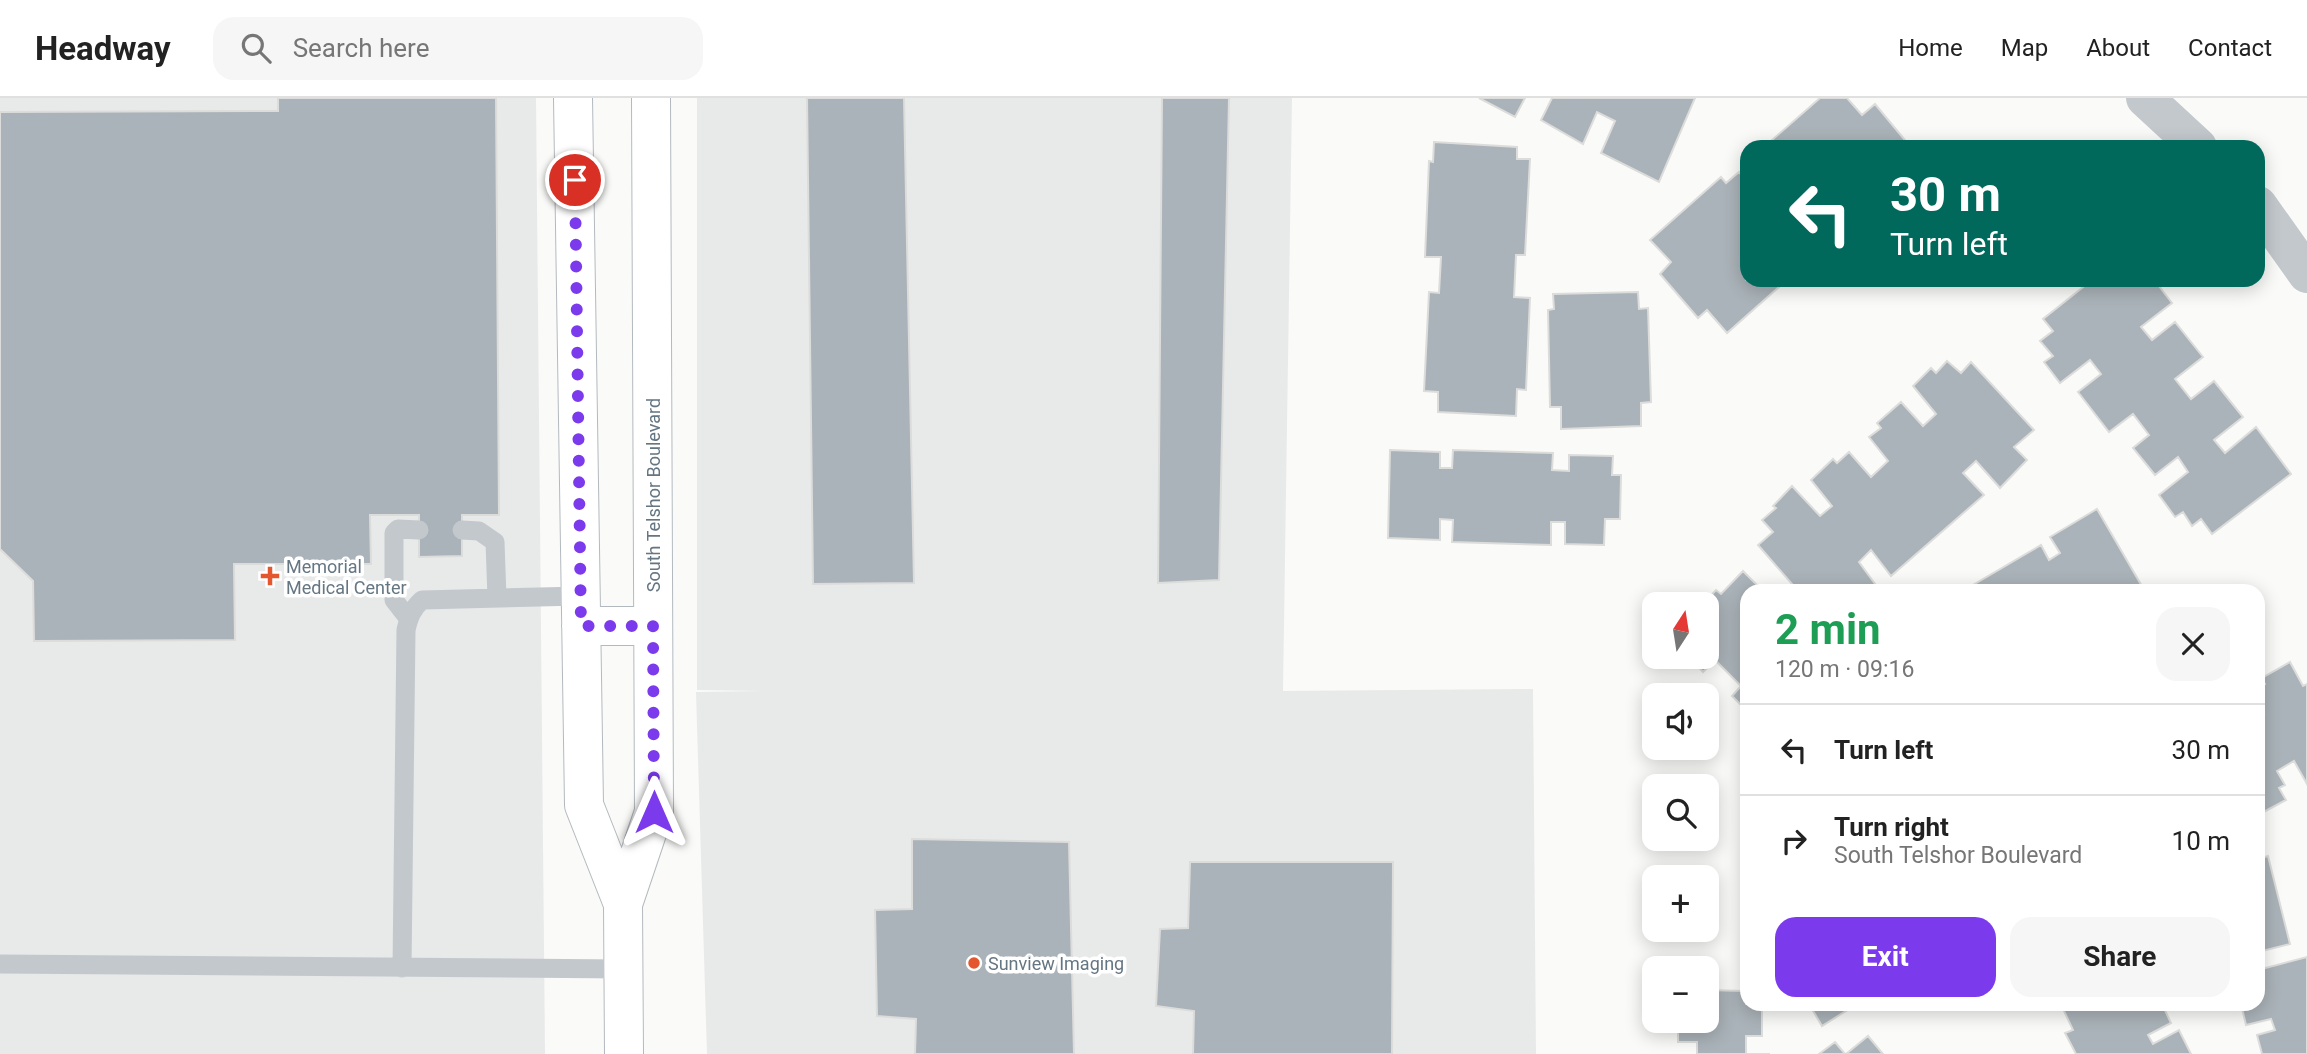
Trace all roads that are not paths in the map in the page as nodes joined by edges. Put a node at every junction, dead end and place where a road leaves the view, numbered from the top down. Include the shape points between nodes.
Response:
1 (573, 98) edge
2 (651, 98) edge
3 (2145, 98) edge
4 (2190, 140) edge
5 (2265, 215) edge
6 (2307, 274) edge
7 (419, 530) dead end
8 (462, 530) dead end
9 (497, 598) junction
10 (581, 611) junction
11 (407, 624) junction
12 (653, 626) junction
13 (623, 904) junction
14 (0, 964) edge
15 (402, 968) junction
16 (623, 969) junction
17 (624, 1054) edge

1 - 10 main road
2 - 12 main road, South Telshor Boulevard
3 - 4 street
5 - 6 street
7 - 11 lane via 394,533 394,600
8 - 9 lane via 479,531 495,542
9 - 10 lane
9 - 11 lane via 422,600
10 - 12 main road
10 - 13 main road via 584,805
11 - 15 lane
12 - 13 main road, South Telshor Boulevard via 654,812
13 - 16 main road, South Telshor Boulevard
14 - 15 lane
15 - 16 lane
16 - 17 main road, South Telshor Boulevard

